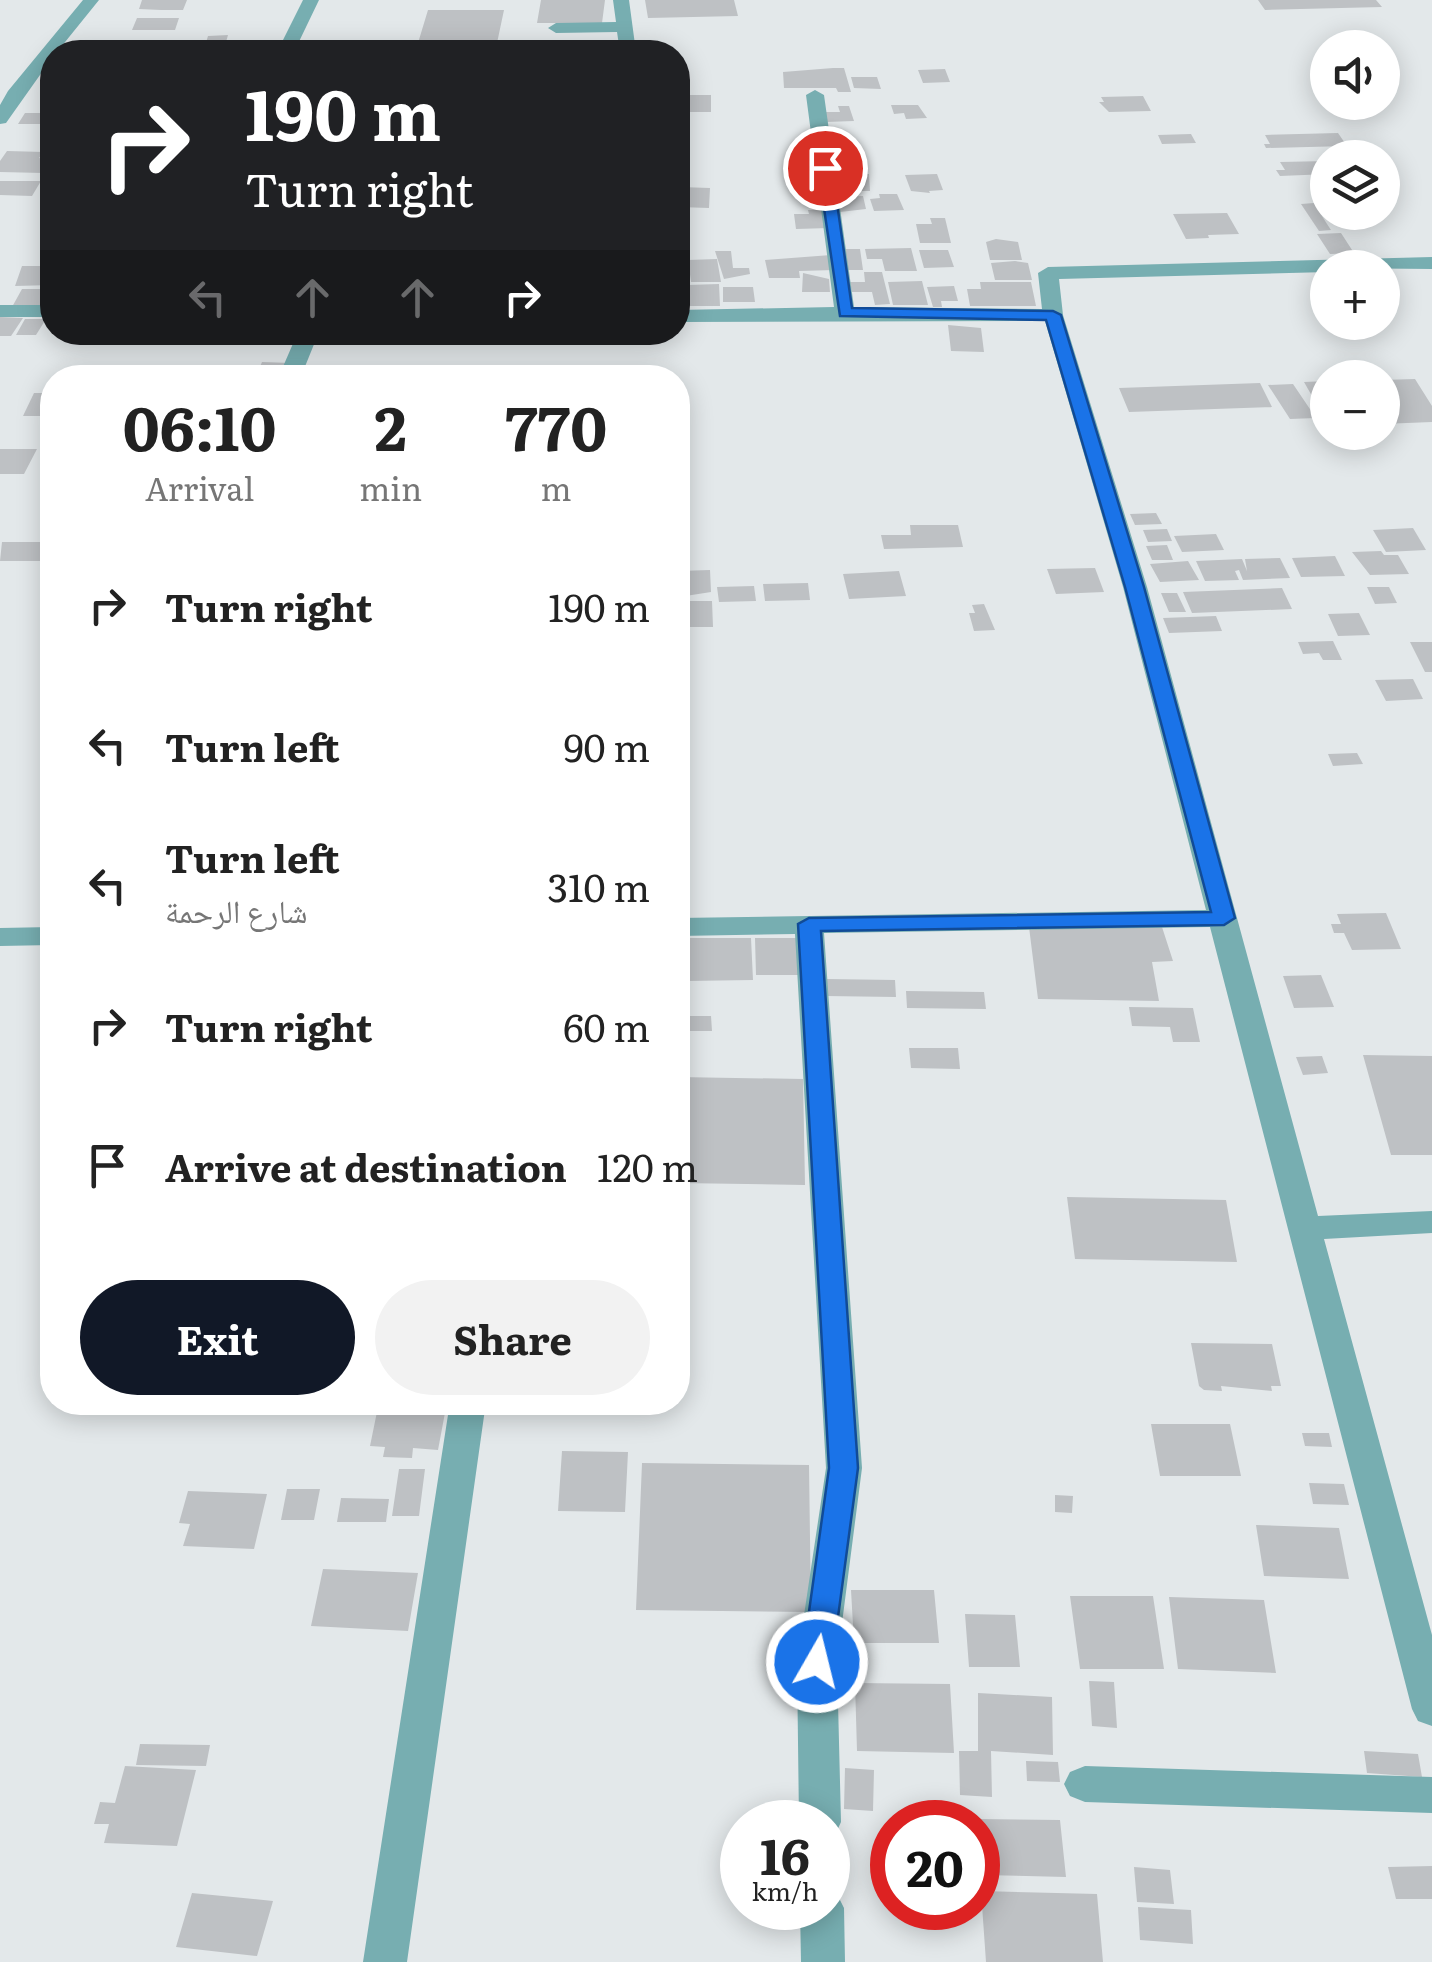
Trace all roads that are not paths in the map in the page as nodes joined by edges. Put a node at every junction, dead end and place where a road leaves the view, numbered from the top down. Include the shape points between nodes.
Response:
1 (90, 0) edge
2 (310, 0) edge
3 (621, 0) edge
4 (624, 27) junction
5 (556, 28) dead end
6 (61, 40) edge
7 (294, 40) edge
8 (626, 40) edge
9 (40, 64) edge
10 (8, 92) edge
11 (815, 95) dead end
12 (0, 119) edge
13 (1432, 262) edge
14 (0, 311) edge
15 (40, 311) edge
16 (845, 312) junction
17 (1053, 315) junction
18 (690, 316) edge
19 (1224, 918) junction
20 (809, 924) junction
21 (690, 926) edge
22 (40, 936) edge
23 (0, 937) edge
24 (1432, 1222) edge
25 (1307, 1228) junction
26 (466, 1415) edge
27 (1424, 1649) edge
28 (1432, 1709) edge
29 (1085, 1784) dead end
30 (1432, 1795) edge
31 (820, 1800) edge
32 (823, 1930) edge
33 (385, 1962) edge
34 (824, 1962) edge

1 - 6 street
2 - 7 street
3 - 4 street
4 - 5 street
4 - 8 street
9 - 10 street
10 - 12 street
11 - 16 street
13 - 17 street via 1048,273
14 - 15 street
16 - 17 street
16 - 18 street
17 - 19 street
19 - 20 street
19 - 25 street
20 - 21 street
20 - 31 street via 844,1468 817,1662
22 - 23 street
24 - 25 street
25 - 27 street
26 - 33 street
27 - 28 street
29 - 30 street
32 - 34 street

